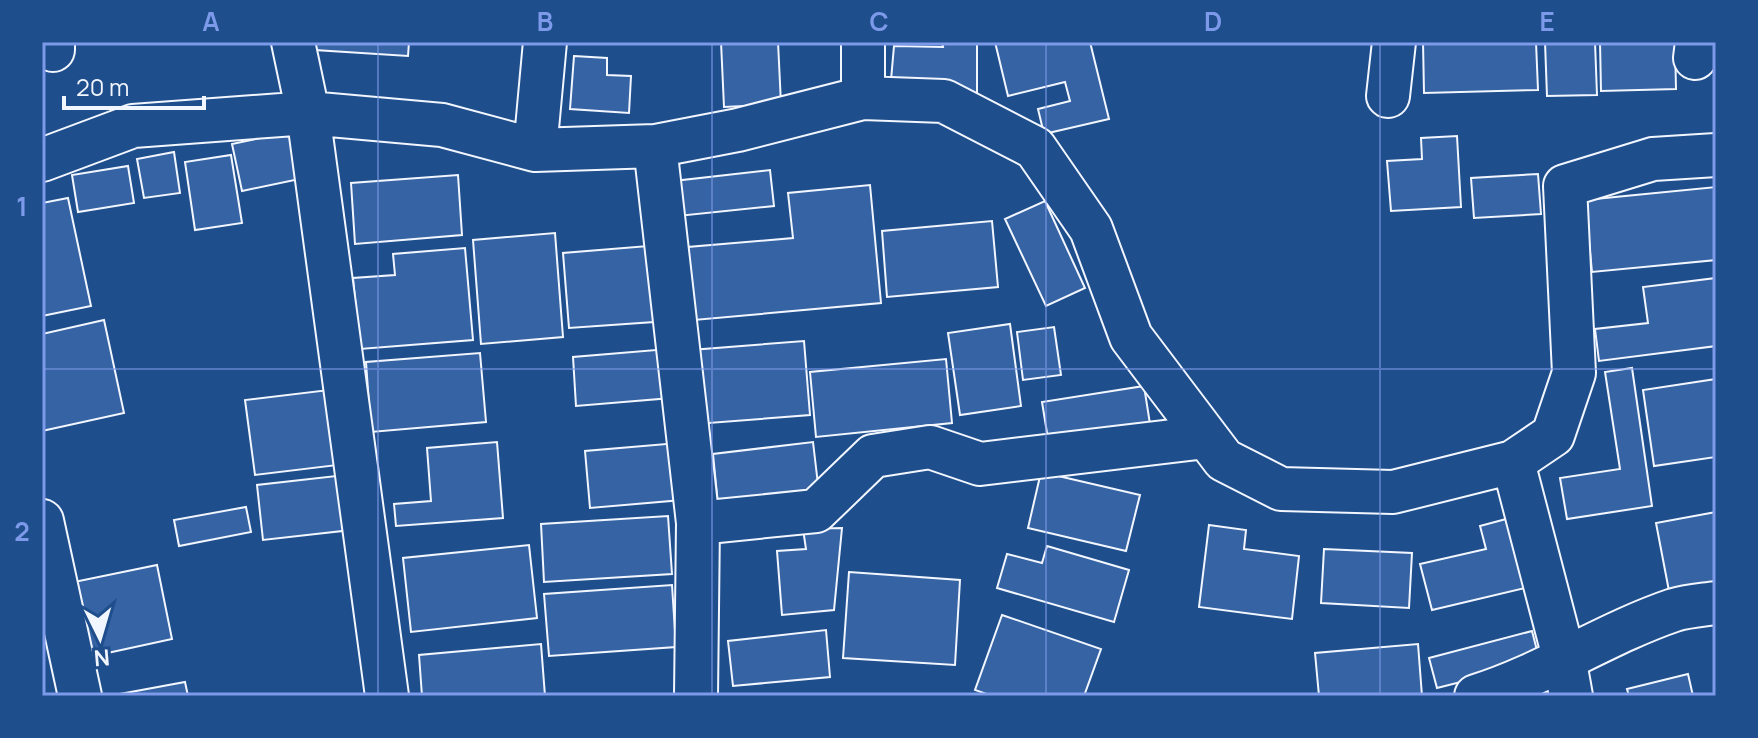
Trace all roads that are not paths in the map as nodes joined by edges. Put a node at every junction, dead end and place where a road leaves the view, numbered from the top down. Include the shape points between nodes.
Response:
1 (293, 42) edge
2 (545, 42) edge
3 (863, 42) edge
4 (1394, 42) edge
5 (1388, 96) dead end
6 (863, 98) junction
7 (308, 113) junction
8 (655, 146) junction
9 (535, 150) junction
10 (1716, 155) edge
11 (42, 160) edge
12 (1206, 437) junction
13 (1513, 462) junction
14 (42, 521) edge
15 (698, 523) junction
16 (1716, 603) edge
17 (1568, 677) edge
18 (80, 696) edge
19 (387, 696) edge
20 (696, 696) edge
21 (1476, 696) edge

1 - 7 street
2 - 9 street
3 - 6 street
4 - 5 street
6 - 8 street
6 - 12 street via 944,101 1035,148 1091,229 1131,337
7 - 9 street via 442,125
7 - 11 street via 133,126
7 - 19 street
8 - 9 street
8 - 15 street
10 - 13 street via 1653,159 1565,186 1574,373 1553,435
12 - 13 street via 1224,460 1281,489 1393,492
12 - 15 street via 980,464 930,447 873,456 816,511
13 - 17 street
14 - 18 street
15 - 20 street
16 - 17 street via 1676,609
17 - 21 street

